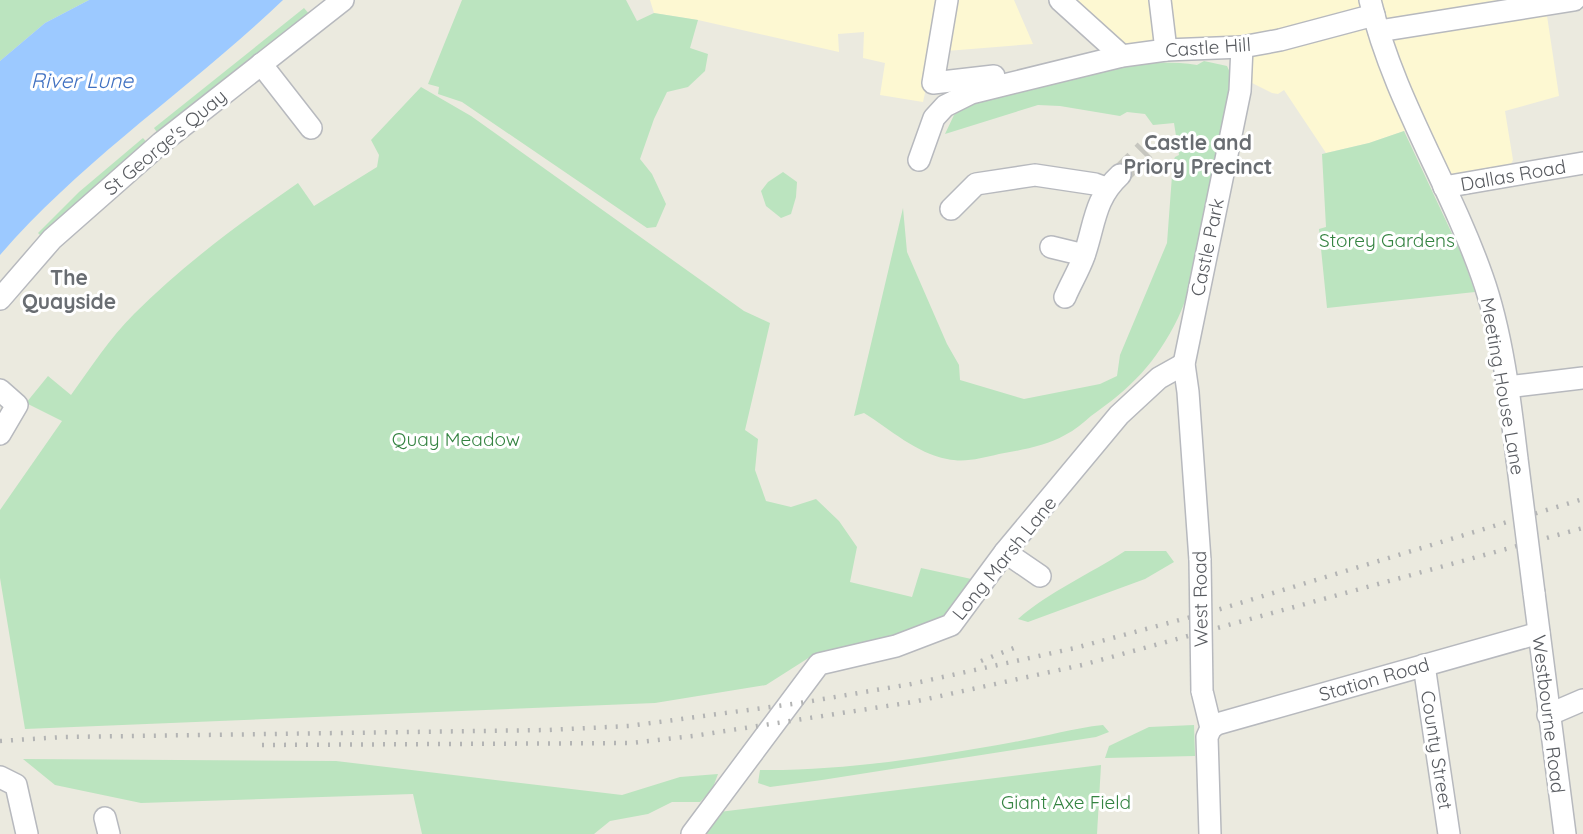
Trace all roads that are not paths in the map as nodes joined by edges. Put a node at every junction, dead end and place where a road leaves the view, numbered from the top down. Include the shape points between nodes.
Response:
1 (343, 0) edge
2 (947, 0) edge
3 (1060, 0) edge
4 (1160, 0) edge
5 (1574, 0) edge
6 (1374, 15) edge
7 (1242, 47) junction
8 (1166, 50) junction
9 (1122, 56) junction
10 (261, 64) junction
11 (1028, 77) junction
12 (299, 124) dead end
13 (919, 160) dead end
14 (1583, 163) edge
15 (1444, 187) junction
16 (951, 209) dead end
17 (1051, 247) dead end
18 (1084, 254) junction
19 (1065, 297) dead end
20 (0, 299) edge
21 (1184, 364) junction
22 (1583, 378) edge
23 (1507, 387) junction
24 (0, 390) edge
25 (0, 434) edge
26 (1005, 552) junction
27 (1040, 576) dead end
28 (1534, 593) joint
29 (1539, 633) junction
30 (1424, 666) junction
31 (1583, 699) edge
32 (1548, 715) junction
33 (1211, 728) junction
34 (8, 781) edge
35 (27, 834) edge
36 (692, 834) edge
37 (1210, 834) edge
38 (1449, 834) edge
39 (1565, 834) edge

1 - 10 street, St George's Quay
2 - 11 street via 933,83
3 - 9 street
4 - 8 street
5 - 6 street, Castle Hill
6 - 7 street, Castle Hill
6 - 15 street, Meeting House Lane via 1408,114
7 - 8 street, Castle Hill
7 - 21 street, Castle Park via 1240,91
8 - 9 street, Castle Hill
9 - 11 street, Castle Hill
10 - 12 street
10 - 20 street, St George's Quay via 161,143 60,232
11 - 13 street via 959,97 945,106 934,118
14 - 15 street, Dallas Road
15 - 23 street, Meeting House Lane via 1482,276
16 - 18 street via 976,184 1035,175 1095,184 1113,182 1090,227
17 - 18 street
18 - 19 street
21 - 26 street, Long Marsh Lane via 1159,377 1119,415
21 - 33 street, West Road, bridge via 1197,496 1202,691
22 - 23 street
23 - 28 street, Meeting House Lane, bridge
24 - 25 street via 18,405
26 - 27 street
26 - 36 street, Long Marsh Lane via 951,625 895,646 819,664
28 - 29 street, Westbourne Road
29 - 30 street, Station Road
29 - 32 street, Westbourne Road
30 - 33 street, Station Road
30 - 38 street, County Street
31 - 32 street
32 - 39 street, Westbourne Road
33 - 37 street, West Road
34 - 35 street

